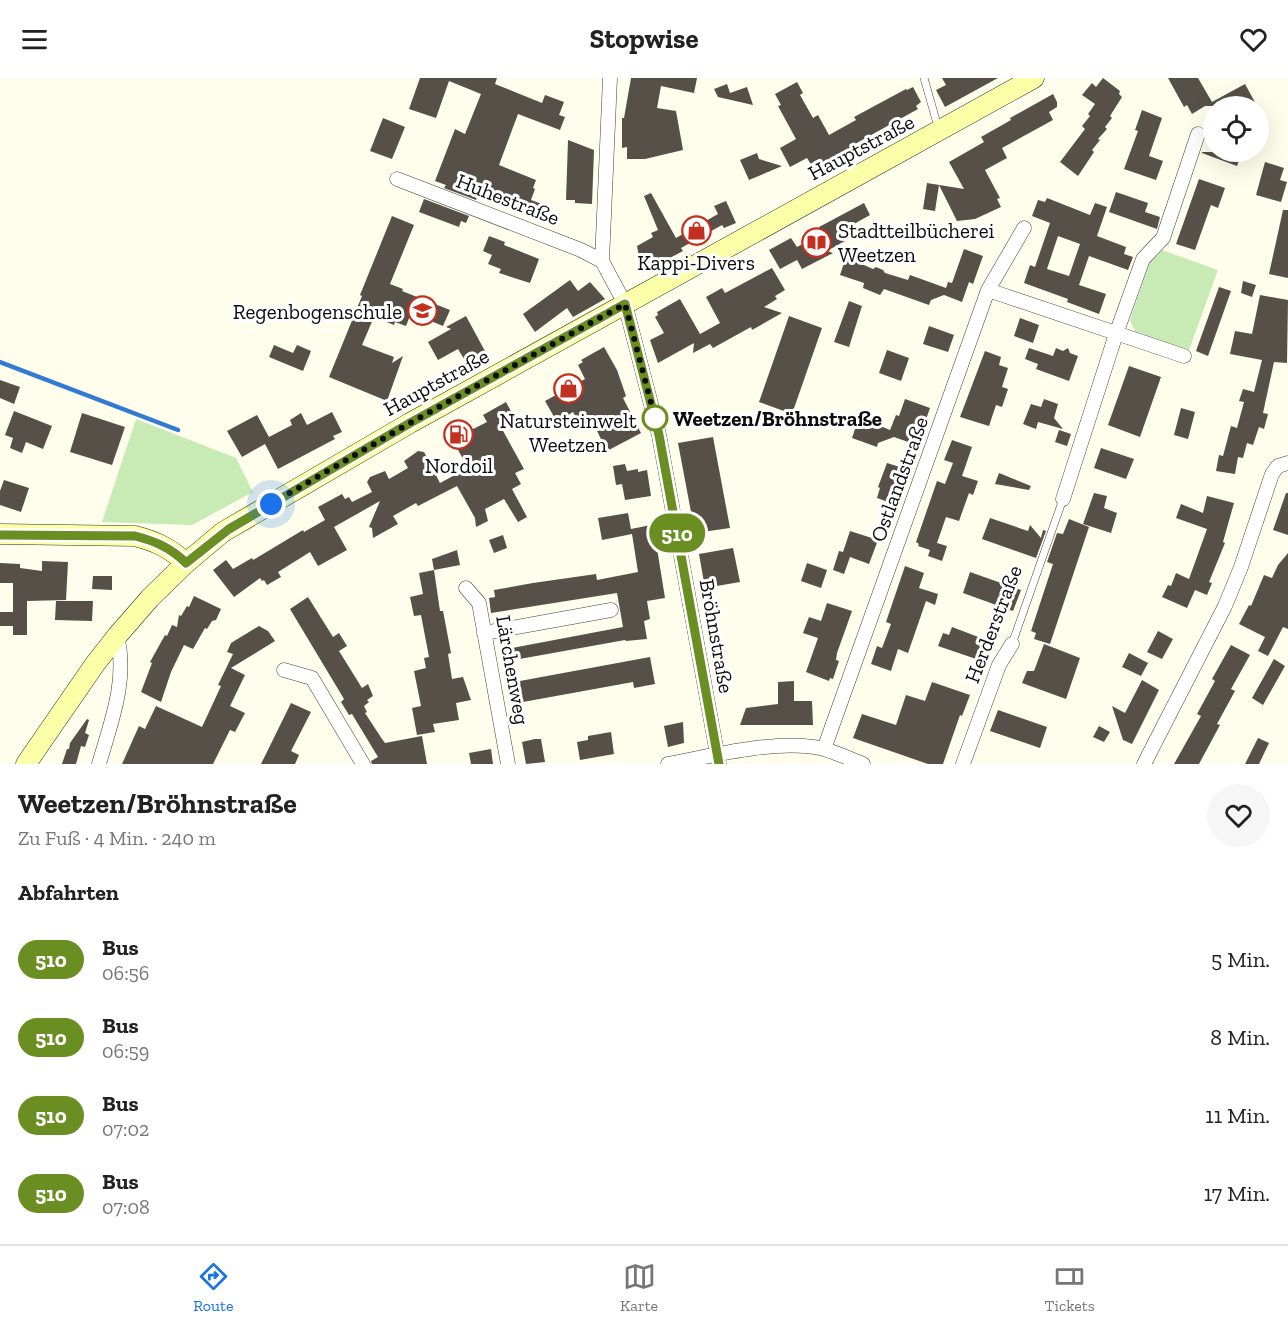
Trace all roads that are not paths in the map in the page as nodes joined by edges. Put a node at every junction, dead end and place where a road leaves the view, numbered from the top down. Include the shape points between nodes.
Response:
1 (610, 78) edge
2 (924, 78) edge
3 (1034, 78) edge
4 (942, 130) junction
5 (1198, 134) dead end
6 (397, 180) dead end
7 (1024, 228) dead end
8 (602, 261) junction
9 (988, 290) junction
10 (625, 304) junction
11 (1116, 334) junction
12 (1184, 356) dead end
13 (1288, 463) edge
14 (1063, 499) joint
15 (0, 534) edge
16 (186, 563) junction
17 (466, 588) dead end
18 (611, 610) dead end
19 (484, 633) junction
20 (117, 636) junction
21 (1012, 644) joint
22 (284, 670) dead end
23 (824, 749) junction
24 (718, 759) edge
25 (26, 764) edge
26 (99, 764) edge
27 (363, 764) edge
28 (508, 764) edge
29 (668, 764) edge
30 (863, 764) edge
31 (963, 764) edge
32 (1144, 764) edge

1 - 8 street
2 - 4 lane, Hauptstraße
3 - 4 street, Hauptstraße
4 - 10 street, Hauptstraße
5 - 11 street via 1163,238 1143,259
6 - 8 street, Huhestraße
7 - 9 street, Ostlandstraße
8 - 10 street
9 - 11 street
9 - 23 street, Ostlandstraße
10 - 16 street, Hauptstraße via 229,529
10 - 24 street, Bröhnstraße via 659,435
11 - 12 street
11 - 14 street
13 - 32 street via 1278,466 1272,474 1225,606
14 - 21 lane, Herderstraße
15 - 16 street via 135,536 156,541
16 - 20 street, Hauptstraße
17 - 19 street, Lärchenweg via 479,603
18 - 19 street
19 - 28 street, Lärchenweg
20 - 25 street, Hauptstraße
20 - 26 street via 122,653 120,693
21 - 31 street, Herderstraße via 999,665
22 - 27 street via 312,678
23 - 24 street via 780,746
23 - 30 street
24 - 29 street

